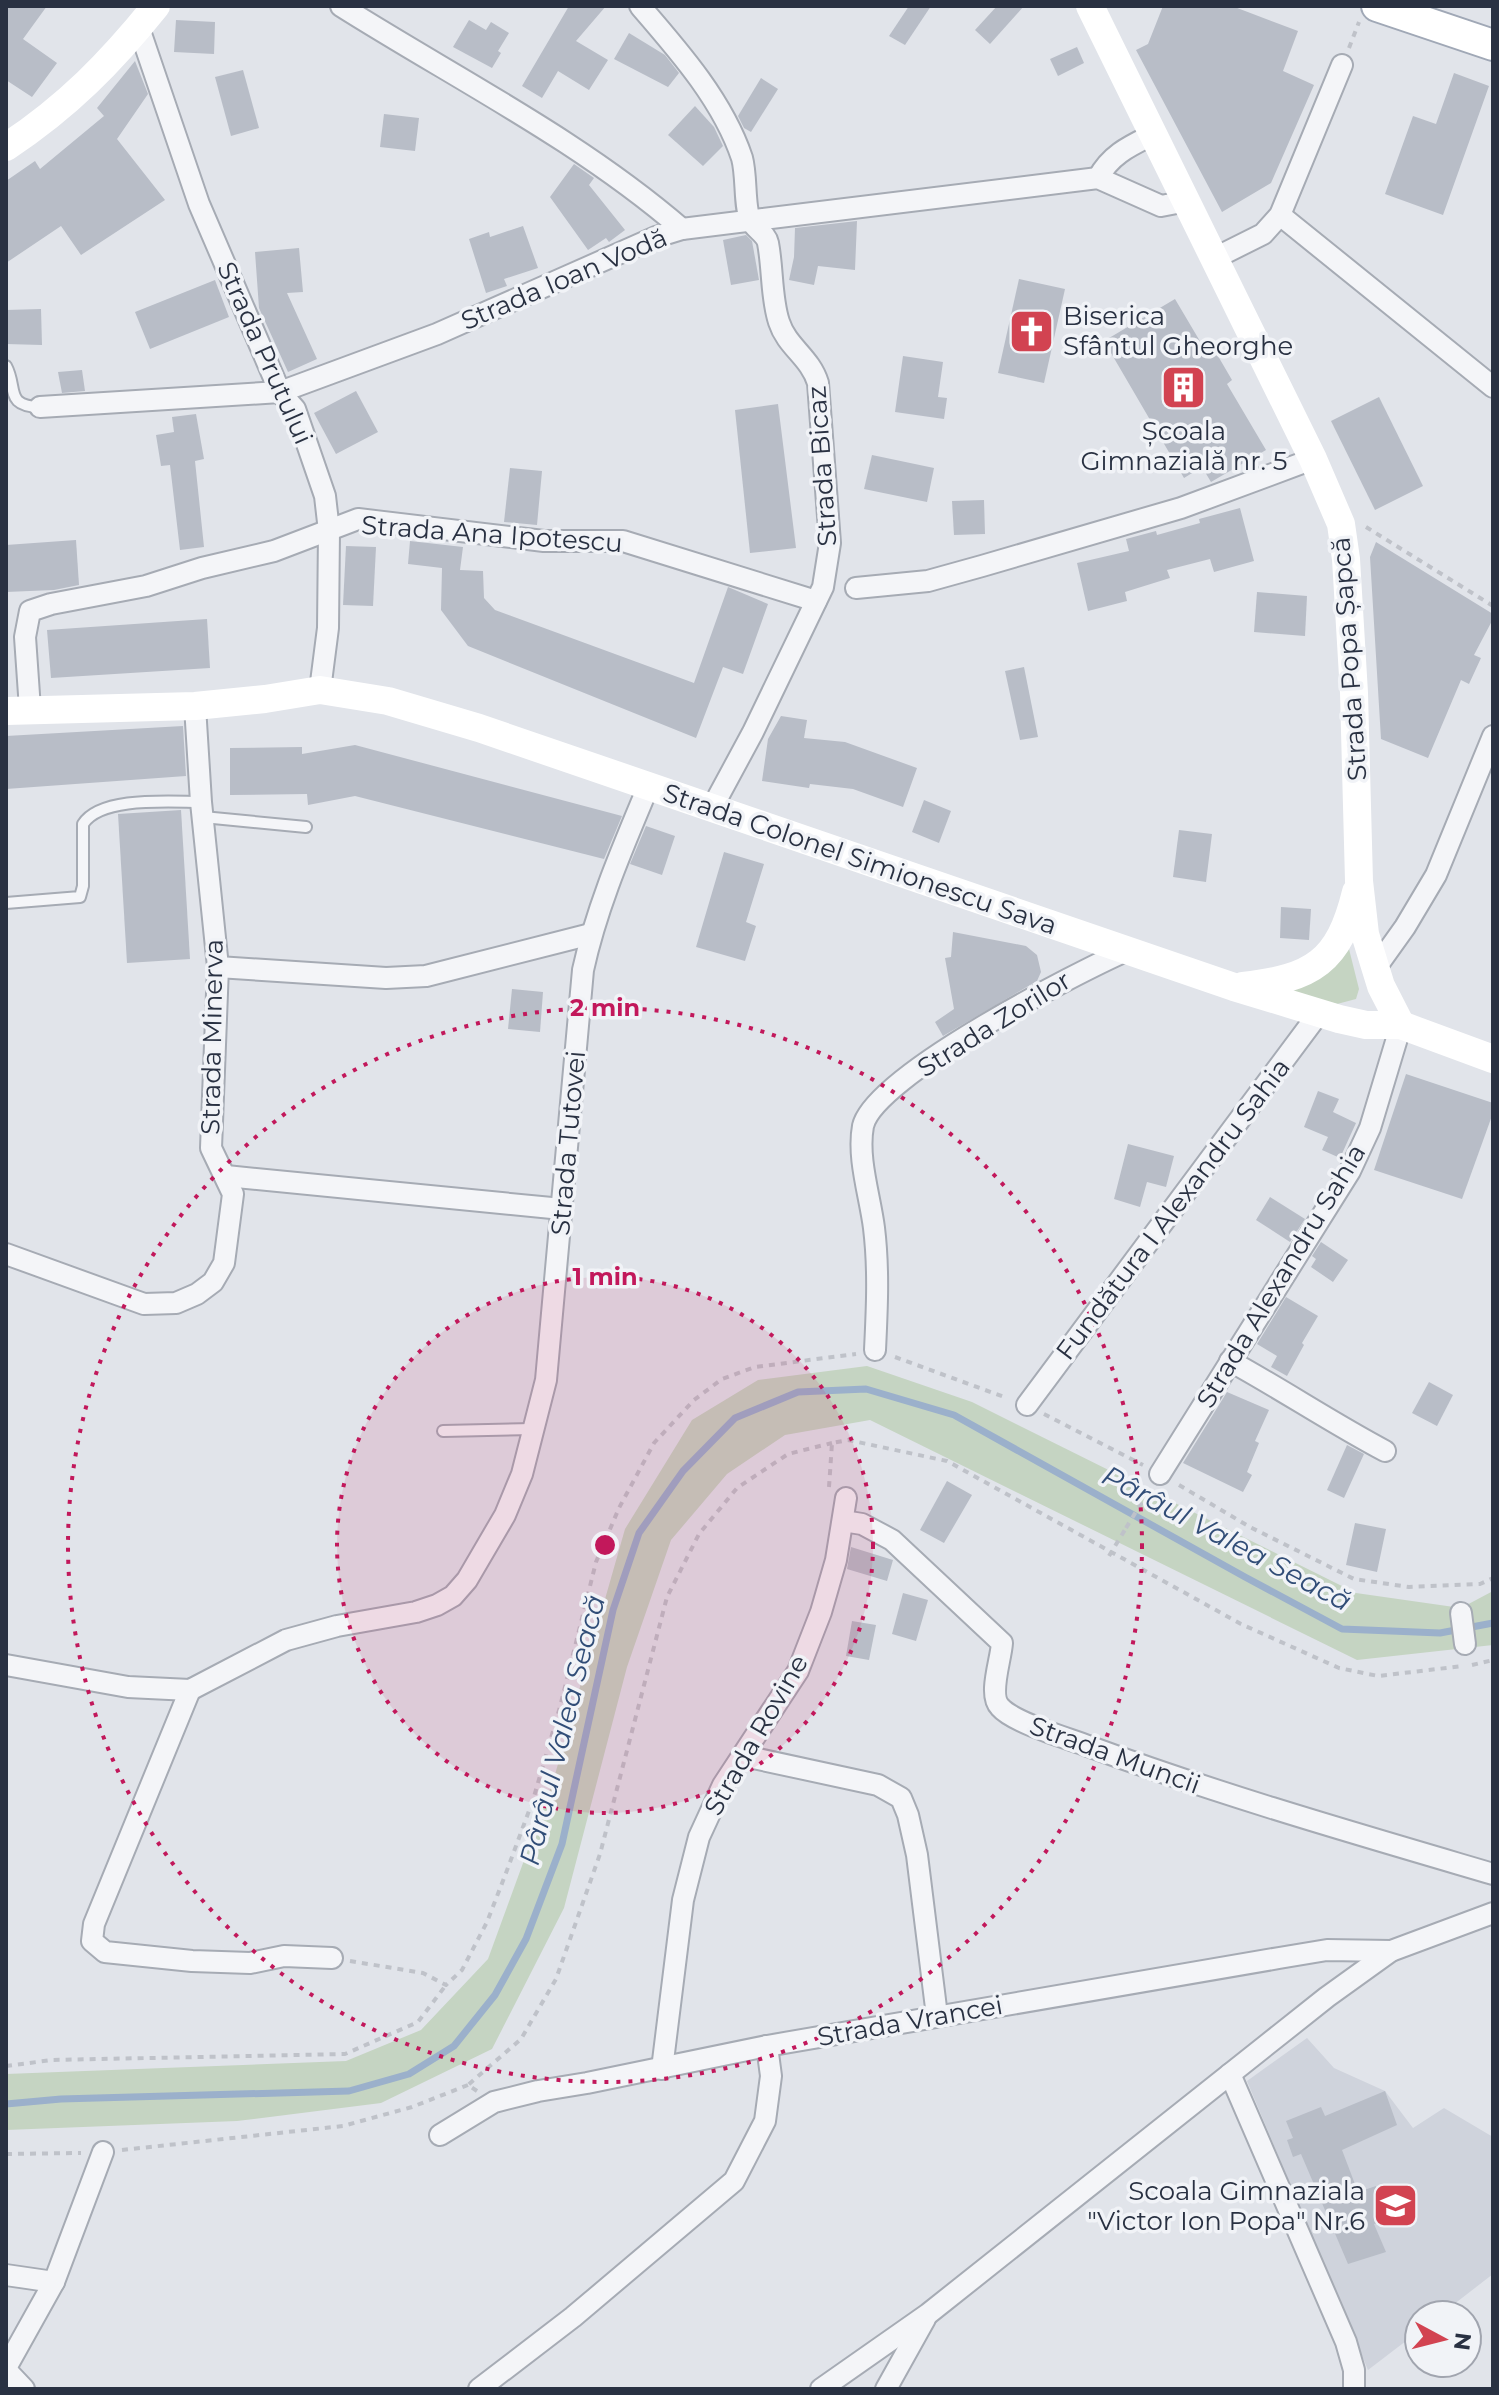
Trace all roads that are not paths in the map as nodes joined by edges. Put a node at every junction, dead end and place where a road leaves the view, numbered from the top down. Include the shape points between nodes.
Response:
1 (341, 6) edge
2 (640, 6) edge
3 (1090, 6) edge
4 (1369, 13) edge
5 (148, 17) edge
6 (1493, 45) edge
7 (1342, 65) road end
8 (1154, 134) junction
9 (6, 147) edge
10 (1098, 178) junction
11 (1187, 201) junction
12 (1280, 215) junction
13 (750, 219) junction
14 (682, 229) junction
15 (1215, 258) junction
16 (6, 366) edge
17 (1493, 387) edge
18 (280, 392) junction
19 (40, 407) joint
20 (1313, 459) junction
21 (329, 531) junction
22 (856, 588) dead end
23 (816, 601) junction
24 (320, 690) junction
25 (195, 706) junction
26 (18, 710) edge
27 (1493, 736) edge
28 (648, 787) junction
29 (712, 808) junction
30 (202, 810) junction
31 (306, 827) dead end
32 (1359, 881) junction
33 (6, 903) edge
34 (591, 934) junction
35 (1128, 950) junction
36 (218, 967) junction
37 (1375, 969) junction
38 (1234, 987) junction
39 (1319, 1013) junction
40 (1401, 1025) junction
41 (1493, 1059) edge
42 (226, 1176) junction
43 (562, 1209) junction
44 (6, 1254) edge
45 (875, 1350) dead end
46 (1230, 1361) junction
47 (1027, 1405) dead end
48 (535, 1429) junction
49 (443, 1431) dead end
50 (1385, 1451) dead end
51 (1160, 1474) dead end
52 (846, 1498) dead end
53 (843, 1521) junction
54 (1461, 1613) dead end
55 (1465, 1644) dead end
56 (6, 1665) edge
57 (190, 1690) junction
58 (744, 1756) junction
59 (1493, 1874) edge
60 (1493, 1913) edge
61 (1391, 1951) junction
62 (332, 1958) dead end
63 (937, 2016) junction
64 (767, 2046) junction
65 (662, 2069) junction
66 (1230, 2074) junction
67 (440, 2135) dead end
68 (103, 2152) road end
69 (6, 2275) edge
70 (54, 2282) junction
71 (928, 2314) junction
72 (6, 2369) edge
73 (24, 2389) edge
74 (479, 2389) edge
75 (821, 2389) edge
76 (886, 2389) edge
77 (1354, 2389) edge

1 - 14 street via 553,136
2 - 13 street, Strada Bicaz via 725,119 743,162
3 - 8 main road, Strada Popa Șapcă
4 - 6 main road
5 - 9 main road via 87,85
5 - 18 street, Strada Prutului via 199,204
7 - 12 street
8 - 10 street via 1106,162
8 - 11 main road, Strada Popa Șapcă
10 - 11 street via 1161,206
10 - 13 street, Strada Ioan Vodă
11 - 15 main road, Strada Popa Șapcă
12 - 15 street via 1263,234
12 - 17 street
13 - 14 street, Strada Ioan Vodă
13 - 23 street, Strada Bicaz via 767,239 778,321 818,383 830,543
14 - 18 street, Strada Ioan Vodă via 437,334
15 - 20 main road, Strada Popa Șapcă
16 - 19 lane via 17,401
18 - 19 street, Strada Ioan Vodă
18 - 21 street, Strada Prutului via 295,409 325,496
20 - 22 street via 1181,508 982,566 928,581
20 - 32 main road, Strada Popa Șapcă via 1341,524 1346,559
21 - 23 street, Strada Ana Ipotescu via 358,519 544,541 623,541
21 - 24 street, Strada Prutului via 328,628
21 - 26 street, Strada Ana Ipotescu via 146,586 30,611
23 - 29 street, Strada Bicaz
24 - 25 main road, Strada Colonel Simionescu Sava
24 - 28 main road, Strada Colonel Simionescu Sava via 388,701
25 - 26 main road, Strada Colonel Simionescu Sava
25 - 30 street, Strada Minerva
27 - 37 street via 1436,875
28 - 29 main road, Strada Colonel Simionescu Sava
28 - 34 street, Strada Tutovei
29 - 35 main road, Strada Colonel Simionescu Sava
30 - 31 lane
30 - 33 lane via 118,805 96,811 83,824 80,897
30 - 36 street, Strada Minerva
32 - 37 main road, Strada Popa Șapcă
32 - 38 main road via 1338,944 1315,967 1294,977
34 - 36 street via 426,976
34 - 43 street, Strada Tutovei via 583,970
35 - 38 main road, Strada Colonel Simionescu Sava
35 - 45 street, Strada Zorilor via 959,1040 882,1099 864,1124 878,1287
36 - 42 street, Strada Minerva via 211,1148
37 - 40 main road, Strada Popa Șapcă
38 - 39 main road, Strada Colonel Simionescu Sava
39 - 40 main road, Strada Colonel Simionescu Sava via 1366,1025
39 - 47 street, Fundătura I Alexandru Sahia
40 - 41 main road, Strada Colonel Simionescu Sava
40 - 46 street, Strada Alexandru Sahia via 1370,1128 1350,1171
42 - 43 street
42 - 44 street, Strada Minerva via 233,1194 224,1263 213,1282 176,1303 144,1304
43 - 48 street, Strada Tutovei via 546,1380
46 - 50 street
46 - 51 street, Strada Alexandru Sahia
48 - 49 lane
48 - 57 street, Strada Tutovei via 505,1515 453,1596 416,1612 286,1640
52 - 53 street, Strada Rovine
53 - 58 street, Strada Rovine via 821,1612 798,1671
53 - 59 street, Strada Muncii via 862,1524 892,1540 1002,1643 993,1692 999,1707 1026,1723 1189,1783
54 - 55 street
56 - 57 street via 128,1687
57 - 62 street via 94,1924 92,1941 105,1952 192,1961
58 - 63 street via 878,1785 901,1798 917,1855
58 - 65 street, Strada Rovine via 723,1785 699,1837 683,1900
60 - 61 street
61 - 63 street, Strada Vrancei via 1327,1950
61 - 66 street
63 - 64 street, Strada Vrancei
64 - 65 street, Strada Vrancei
64 - 74 street via 771,2076 765,2121 734,2181
65 - 67 street, Strada Vrancei via 494,2102
66 - 71 street
66 - 77 street via 1346,2342
68 - 70 street
69 - 70 street
70 - 72 street
71 - 75 street
71 - 76 street
72 - 73 street

